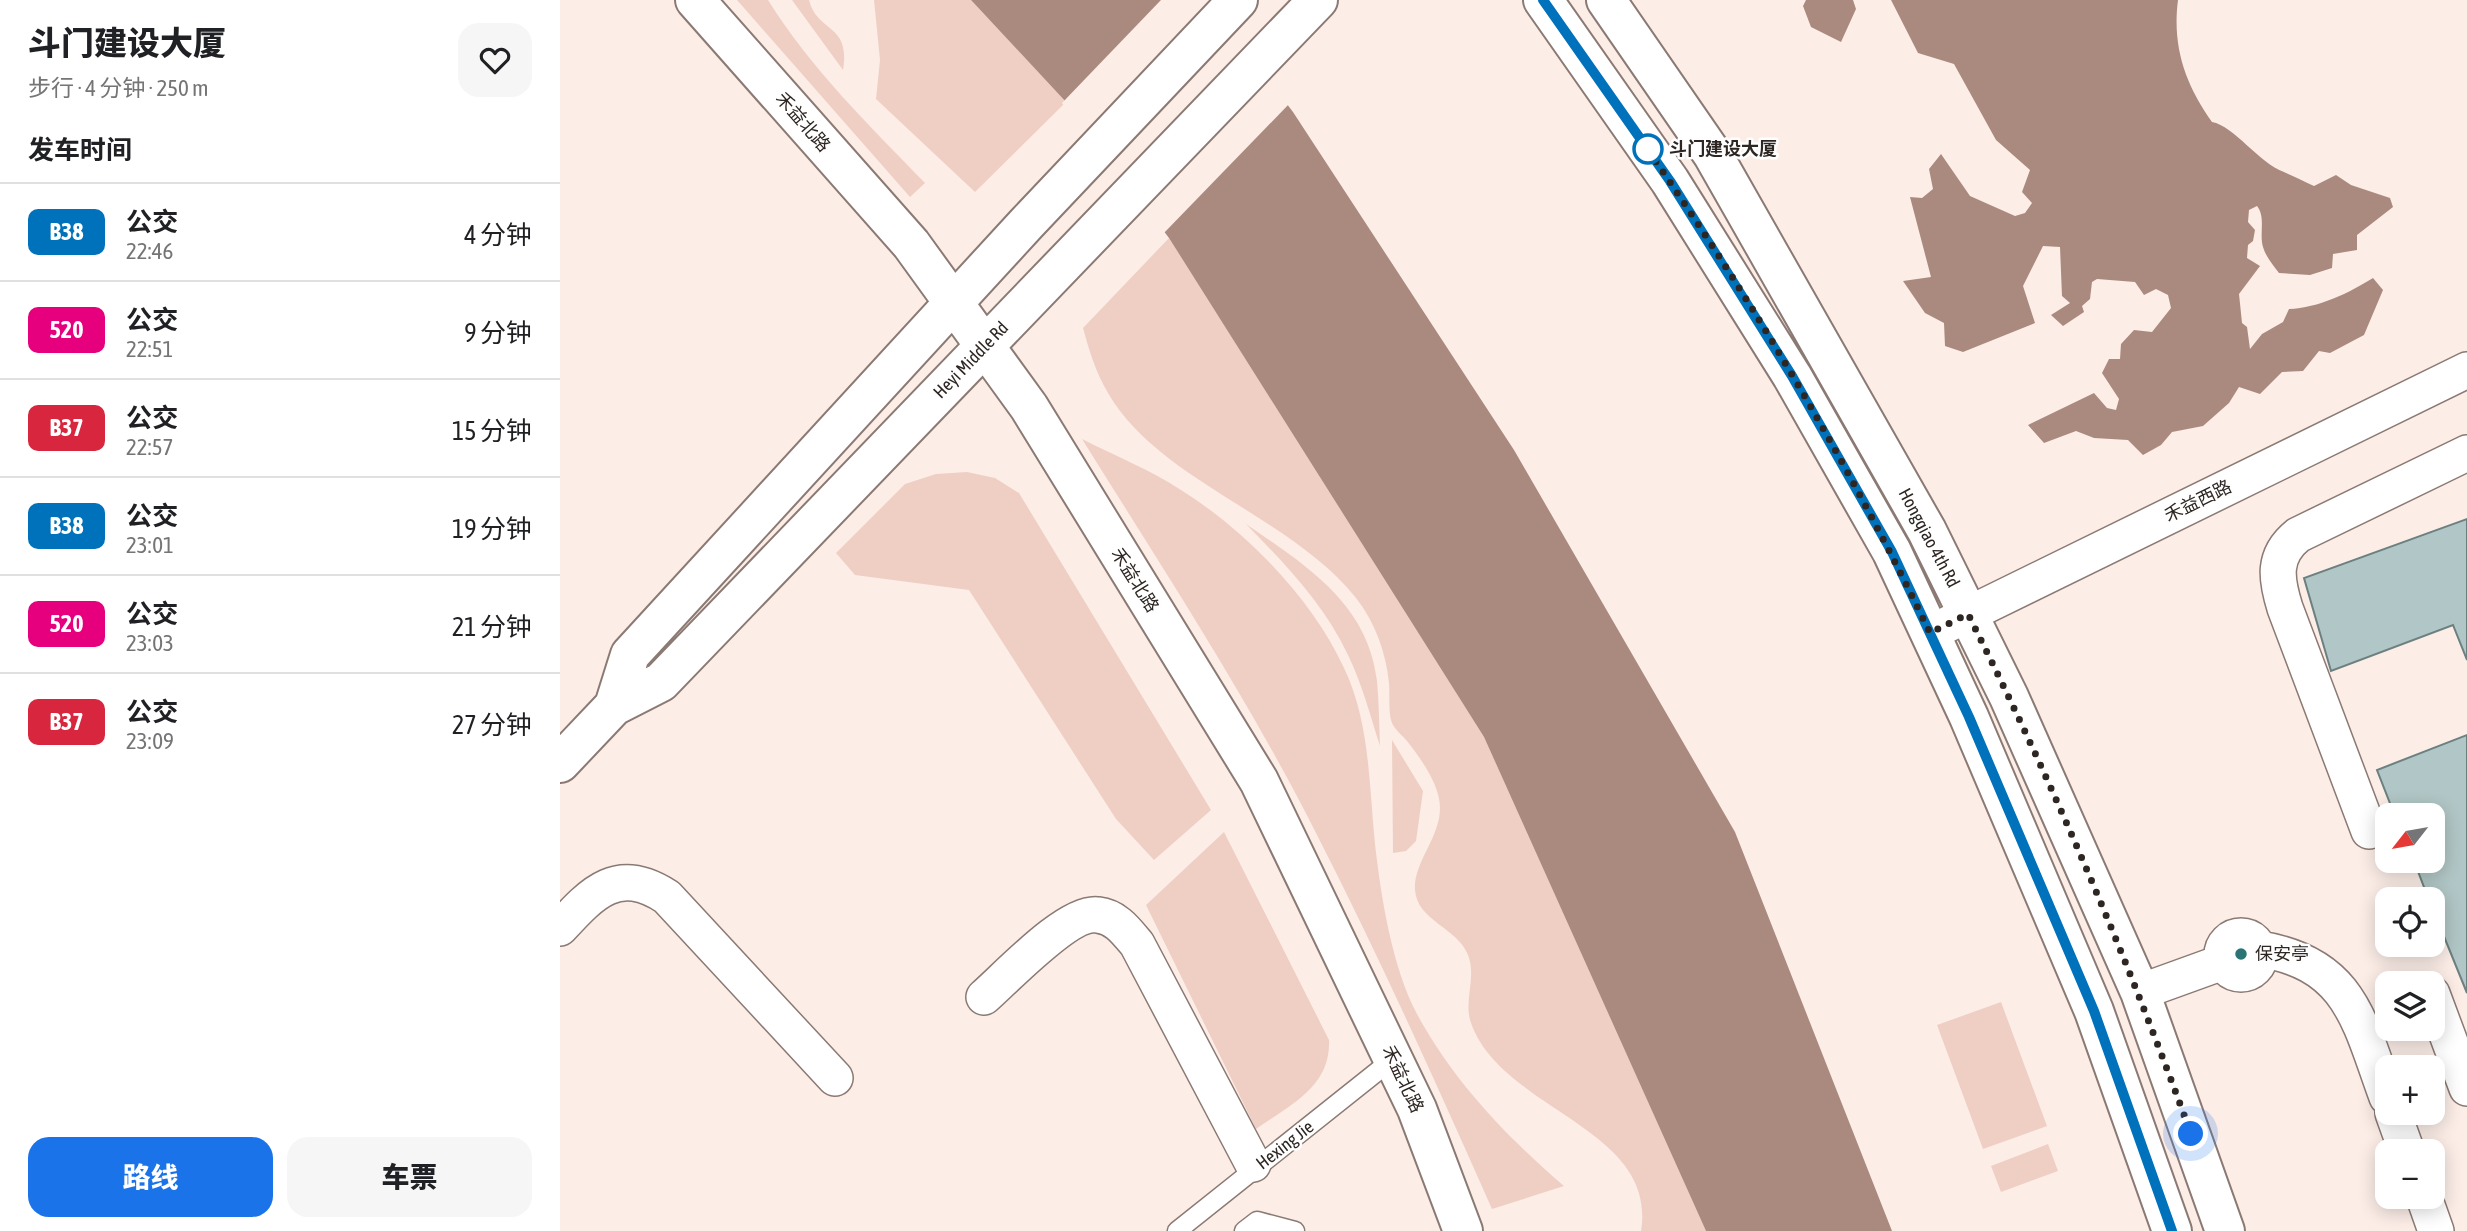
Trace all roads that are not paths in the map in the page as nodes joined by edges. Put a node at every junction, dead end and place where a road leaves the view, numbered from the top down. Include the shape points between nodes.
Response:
1 (695, 0) edge
2 (1238, 0) edge
3 (1318, 0) edge
4 (1335, 0) edge
5 (1514, 0) edge
6 (1543, 0) edge
7 (1614, 10) edge
8 (1288, 31) junction
9 (1583, 58) junction
10 (954, 303) junction
11 (985, 345) junction
12 (2467, 370) edge
13 (2467, 453) edge
14 (1968, 614) junction
15 (1930, 633) junction
16 (614, 706) junction
17 (560, 763) edge
18 (2369, 831) dead end
19 (560, 928) edge
20 (2140, 992) junction
21 (984, 997) dead end
22 (2445, 1029) edge
23 (1393, 1059) junction
24 (2375, 1065) edge
25 (835, 1078) dead end
26 (2467, 1088) edge
27 (1253, 1164) dead end
28 (2428, 1209) edge
29 (1177, 1231) edge
30 (1244, 1231) edge
31 (1295, 1231) edge
32 (1463, 1231) edge
33 (2172, 1231) edge
34 (2225, 1231) edge
35 (2436, 1231) edge

1 - 10 street, 禾益北路 via 911,244
2 - 10 street, Heyi Middle Rd
3 - 8 street, Heyi Middle Rd
4 - 8 street
5 - 9 street via 1553,25
6 - 9 street
7 - 14 street, Hongqiao 4th Rd via 1713,155 1927,531
8 - 11 street, Heyi Middle Rd
9 - 15 street via 1670,181 1792,376 1892,552
10 - 11 street, 禾益北路
10 - 16 street, Heyi Middle Rd via 630,655
11 - 16 street, Heyi Middle Rd via 661,682
11 - 23 street, 禾益北路 via 1029,407 1259,781
12 - 14 street, 禾益西路
13 - 18 street via 2298,535 2280,556 2278,583 2285,608
14 - 15 street, 禾益西路
14 - 20 street, Hongqiao 4th Rd
15 - 33 street via 2094,1011
16 - 17 street, Heyi Middle Rd
19 - 25 street via 584,902 613,884 637,883 658,891
20 - 24 street via 2223,962 2222,949 2234,936 2247,936 2260,949 2301,958 2339,988 2356,1014
20 - 34 street, Hongqiao 4th Rd
21 - 27 street via 1076,919 1098,914 1119,923 1137,944
22 - 26 street
23 - 29 lane, Hexing Jie
23 - 32 street, 禾益北路
28 - 35 street
30 - 31 lane via 1257,1221

